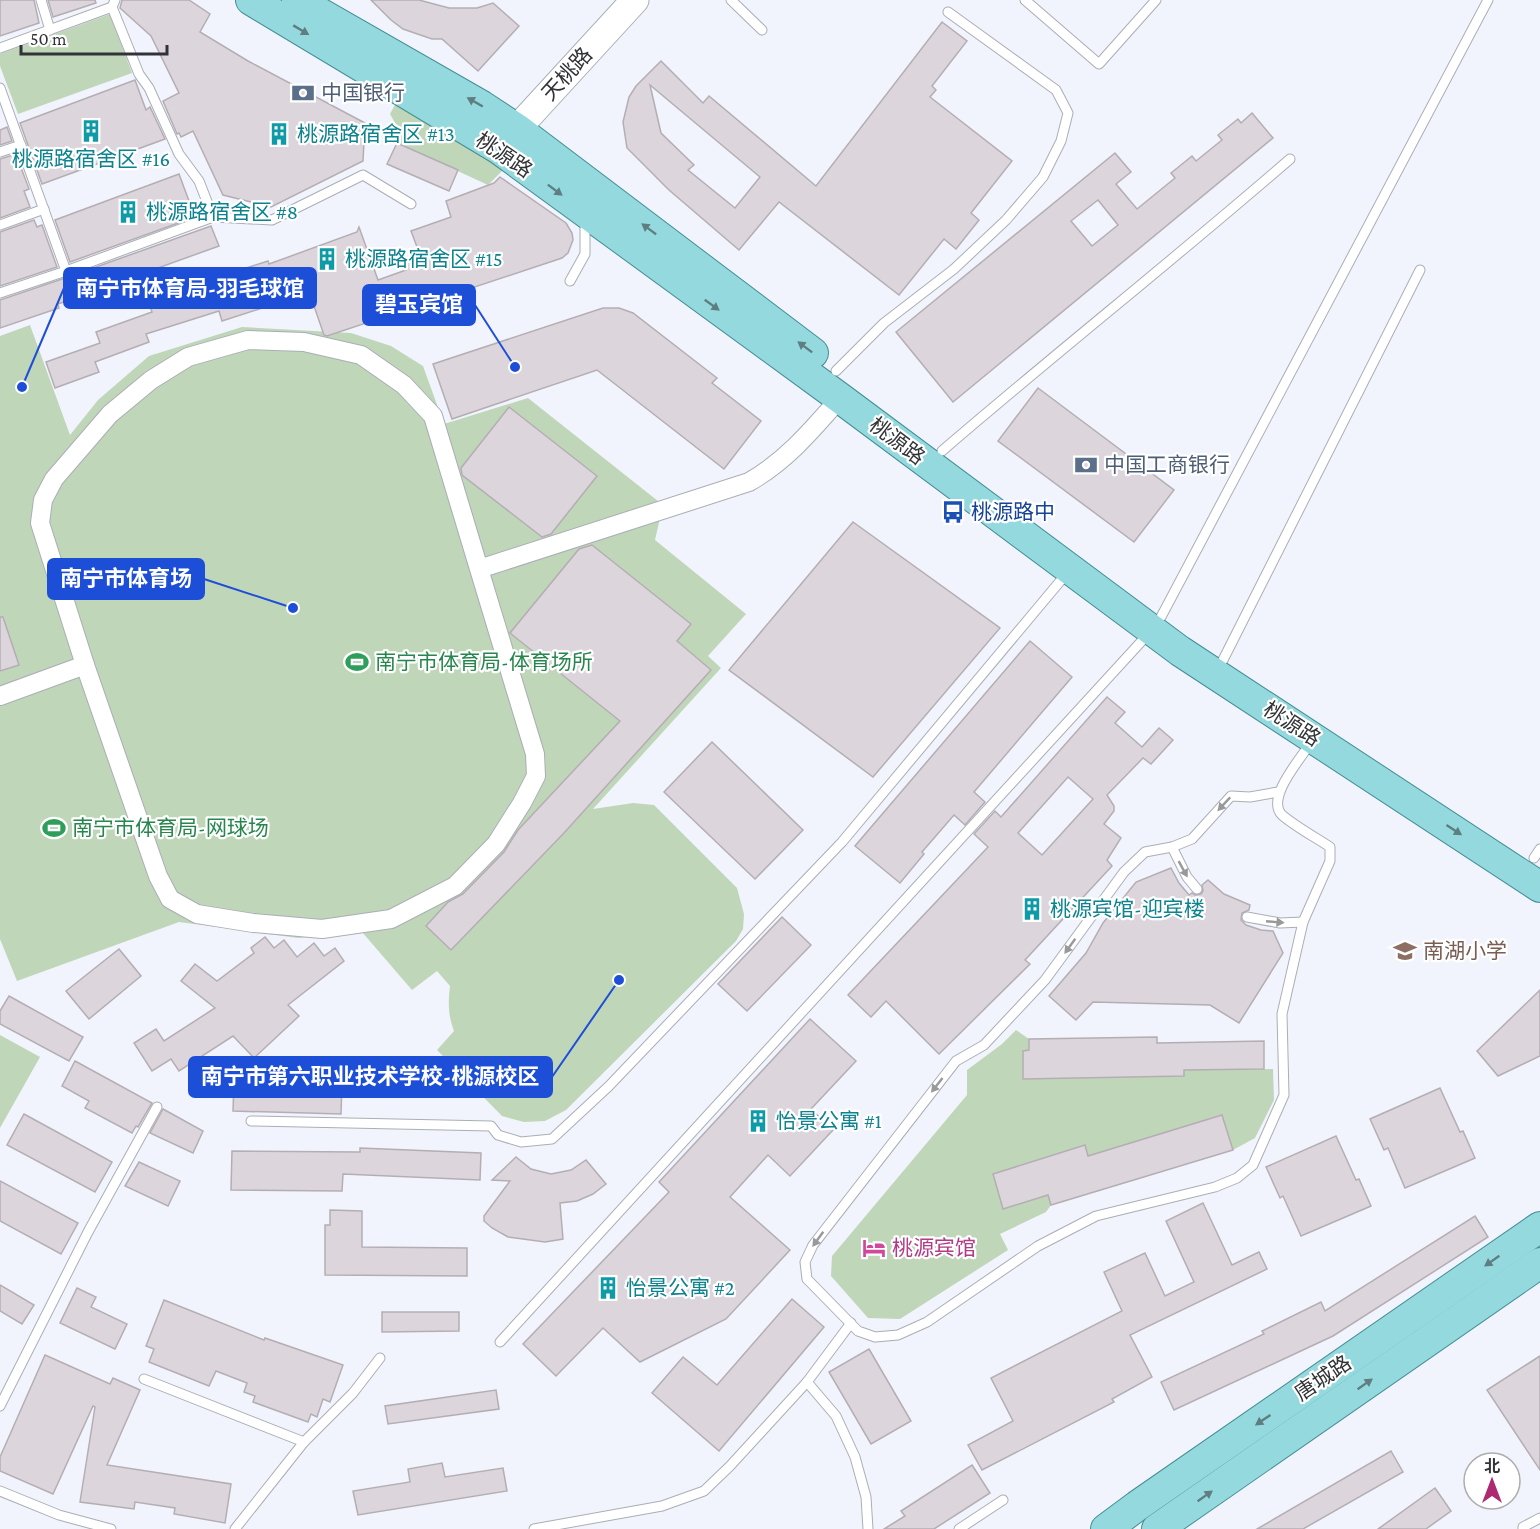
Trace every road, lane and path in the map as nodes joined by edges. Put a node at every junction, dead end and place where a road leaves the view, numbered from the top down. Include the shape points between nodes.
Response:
1 (41, 0) edge
2 (251, 0) edge
3 (297, 0) edge
4 (635, 0) edge
5 (731, 0) edge
6 (1025, 0) edge
7 (1156, 0) edge
8 (1488, 0) edge
9 (114, 4) edge
10 (948, 12) dead end
11 (51, 30) junction
12 (762, 30) dead end
13 (0, 48) edge
14 (0, 88) edge
15 (508, 139) junction
16 (21, 145) junction
17 (0, 152) edge
18 (1290, 159) dead end
19 (411, 204) dead end
20 (44, 209) junction
21 (585, 212) junction
22 (213, 217) junction
23 (0, 225) edge
24 (1420, 270) dead end
25 (66, 271) junction
26 (570, 281) dead end
27 (0, 293) edge
28 (838, 384) junction
29 (942, 451) junction
30 (479, 569) junction
31 (1070, 569) junction
32 (1156, 623) junction
33 (1223, 660) junction
34 (85, 665) junction
35 (0, 696) edge
36 (1314, 739) junction
37 (1278, 792) junction
38 (1172, 847) junction
39 (1538, 856) edge
40 (1540, 887) edge
41 (1197, 889) dead end
42 (1247, 917) dead end
43 (1303, 922) junction
44 (157, 1107) dead end
45 (251, 1121) dead end
46 (1540, 1227) edge
47 (1540, 1263) edge
48 (851, 1323) junction
49 (500, 1342) dead end
50 (380, 1358) dead end
51 (144, 1379) dead end
52 (807, 1382) junction
53 (0, 1406) edge
54 (303, 1442) junction
55 (0, 1491) edge
56 (1003, 1500) dead end
57 (1540, 1518) edge
58 (1522, 1528) edge
59 (111, 1529) edge
60 (235, 1529) edge
61 (534, 1529) edge
62 (867, 1529) edge
63 (959, 1529) edge
64 (1106, 1529) edge
65 (1157, 1529) edge

1 - 11 lane
2 -> 15 main road, 桃源路
15 -> 3 main road, 桃源路 via 482,106
4 - 15 main road, 天桃路
5 - 12 lane
6 - 7 lane via 1099,64
8 - 32 lane
9 - 11 lane
9 - 22 lane via 139,74 179,154 199,181
10 - 28 lane via 1056,90 1068,113 1061,141 1043,177 1006,220 954,269 884,323
11 - 13 lane
14 - 16 lane
15 -> 21 main road, 桃源路
28 -> 15 main road, 桃源路
16 - 17 lane
16 - 20 lane
18 - 29 lane
19 - 22 lane via 363,175 272,220
20 - 23 lane
20 - 25 lane
21 - 26 lane via 585,254
21 -> 28 main road, 桃源路
22 - 25 lane
24 - 33 lane
25 - 27 lane
28 - 29 main road, 桃源路
28 - 30 street via 796,447 772,469 749,482
28 - 31 main road, 桃源路
29 - 32 main road, 桃源路
30 - 34 street via 433,416 404,385 361,355 304,342 248,340 188,357 151,380 110,414 54,478 43,500 40,523
30 - 34 street via 535,754 536,776 496,844 455,886 391,919 322,929 264,924 197,914 170,899 158,876
31 - 32 main road, 桃源路
31 - 45 lane via 842,842 609,1086 552,1139 521,1142 498,1135 491,1126
32 - 33 main road, 桃源路
32 - 36 main road, 桃源路 via 1180,651
32 - 49 lane
33 - 39 main road, 桃源路
34 - 35 street
36 - 37 lane
36 -> 40 main road, 桃源路
37 -> 38 lane via 1231,796 1192,839
37 - 43 lane via 1281,814 1330,847 1330,861
38 -> 41 lane
38 -> 48 lane via 1145,852 1124,872 1045,980 984,1045 956,1061 813,1245 805,1262 807,1279
42 -> 43 lane via 1280,923
43 - 48 lane via 1281,1014 1284,1095 1253,1165 1237,1178 1215,1187 1096,1216 1038,1246 927,1322 898,1335 875,1337 858,1331
44 - 53 lane
46 -> 64 main road, 唐城路
65 -> 47 main road, 唐城路
48 - 52 lane
50 - 54 lane via 353,1393
51 - 54 lane
52 - 61 lane via 704,1491 662,1506
52 - 62 lane via 836,1416 855,1457 866,1497
54 - 60 lane
55 - 59 lane via 59,1515
56 - 63 lane
57 - 58 lane

